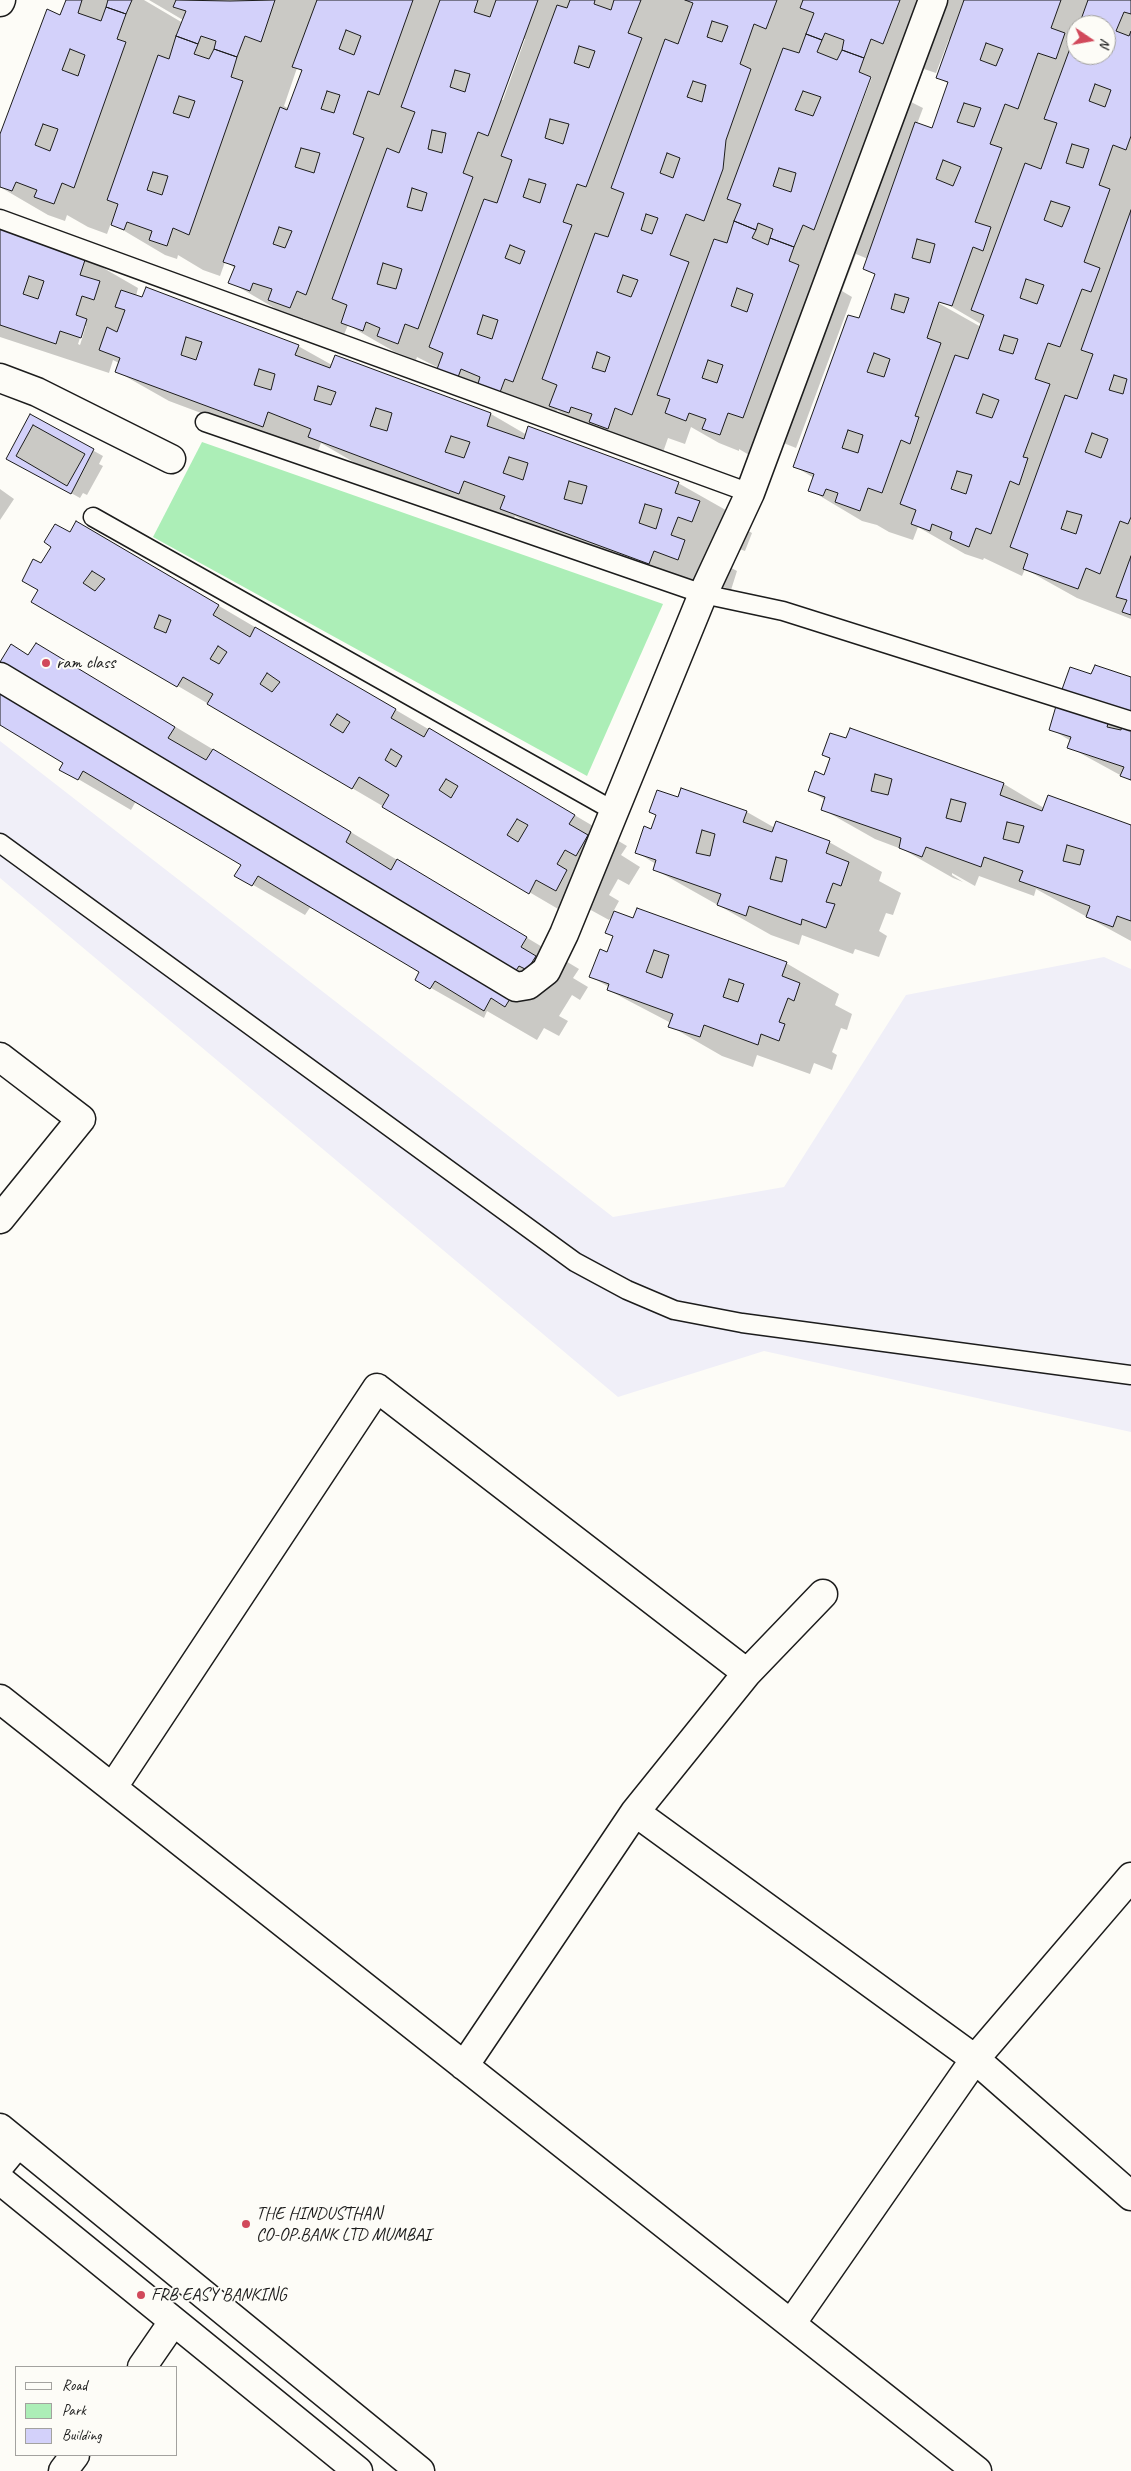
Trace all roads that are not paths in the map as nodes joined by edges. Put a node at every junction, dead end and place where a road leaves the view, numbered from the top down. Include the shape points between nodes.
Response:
1 (933, 0) edge
2 (0, 219) edge
3 (0, 378) edge
4 (205, 422) dead end
5 (171, 459) dead end
6 (750, 493) junction
7 (93, 516) dead end
8 (703, 594) junction
9 (0, 677) edge
10 (1131, 721) edge
11 (614, 811) junction
12 (0, 843) edge
13 (0, 1057) edge
14 (0, 1219) edge
15 (1131, 1375) edge
16 (823, 1594) dead end
17 (747, 1673) junction
18 (0, 1698) edge
19 (113, 1787) junction
20 (635, 1812) junction
21 (1131, 1877) edge
22 (975, 2059) junction
23 (464, 2066) junction
24 (9, 2135) edge
25 (0, 2165) edge
26 (0, 2180) edge
27 (1131, 2196) edge
28 (173, 2322) junction
29 (791, 2324) junction
30 (143, 2366) edge
31 (74, 2456) edge
32 (344, 2467) edge
33 (63, 2471) edge
34 (420, 2471) edge
35 (977, 2471) edge

1 - 6 street
2 - 6 lane
3 - 5 street via 37,392
4 - 8 lane
6 - 8 street
7 - 11 lane
8 - 10 lane via 783,612
8 - 11 street
9 - 11 street via 516,987 528,985 546,971
12 - 15 lane via 575,1262 626,1290 674,1310 742,1323
13 - 14 street via 81,1120
16 - 17 street
17 - 19 street via 377,1388
17 - 20 street
18 - 19 street
19 - 23 street
20 - 22 street
20 - 23 street
21 - 22 street
22 - 27 street
22 - 29 street
23 - 29 street
24 - 25 street
24 - 34 street
26 - 28 street
28 - 30 street
28 - 32 street
29 - 35 street
31 - 33 street

